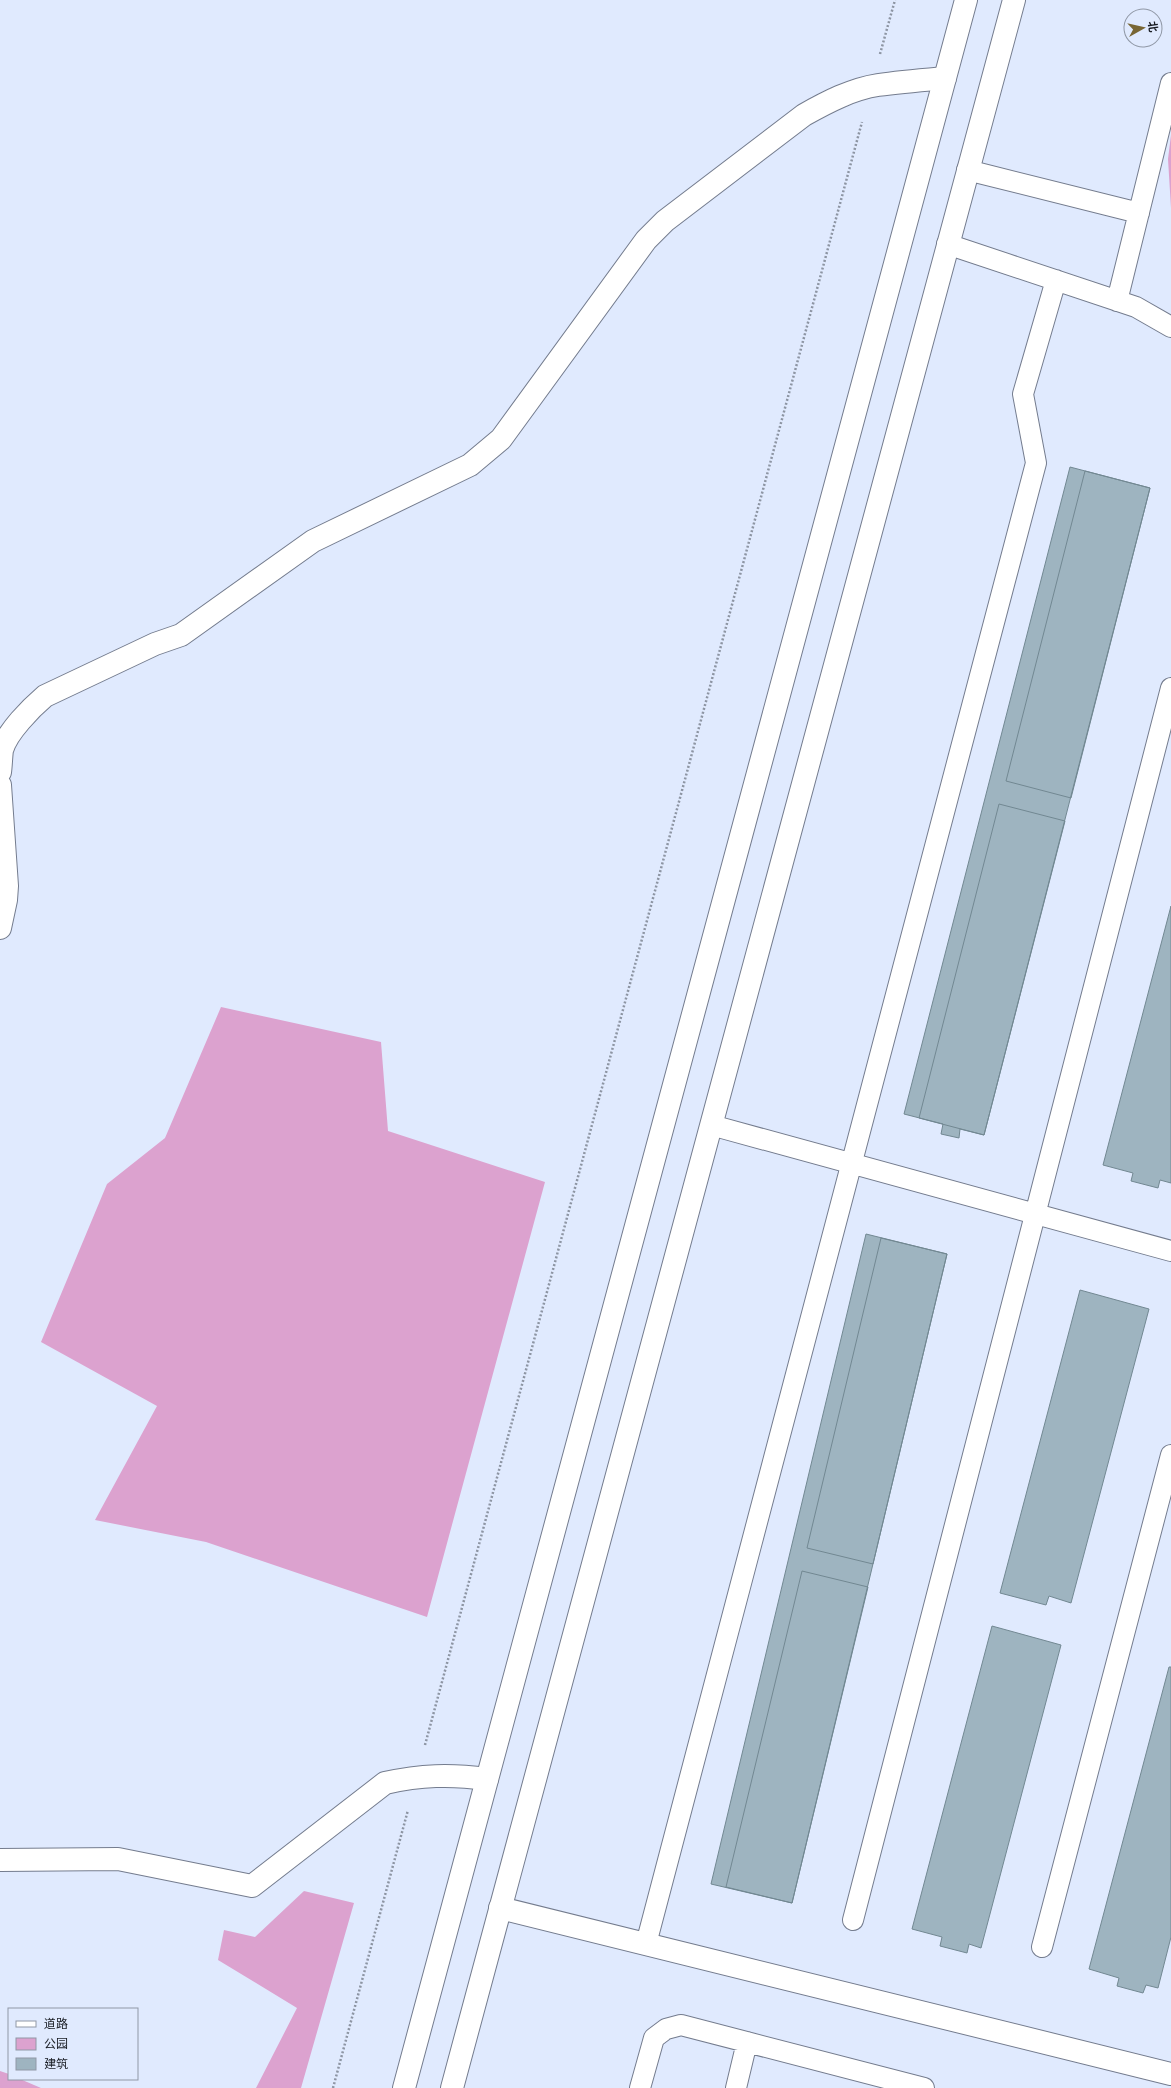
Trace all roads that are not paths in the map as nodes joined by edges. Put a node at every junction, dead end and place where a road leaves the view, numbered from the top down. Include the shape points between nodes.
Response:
1 (966, 0) edge
2 (1014, 0) edge
3 (945, 78) junction
4 (1171, 83) edge
5 (968, 170) junction
6 (1138, 213) junction
7 (947, 244) junction
8 (1056, 280) junction
9 (1117, 300) junction
10 (1171, 327) edge
11 (1171, 688) edge
12 (0, 772) edge
13 (0, 785) edge
14 (0, 928) edge
15 (711, 1125) junction
16 (852, 1164) junction
17 (1036, 1214) junction
18 (1171, 1251) edge
19 (1171, 1455) edge
20 (487, 1779) junction
21 (0, 1860) edge
22 (500, 1908) junction
23 (853, 1920) dead end
24 (646, 1944) junction
25 (1042, 1948) dead end
26 (747, 2042) junction
27 (1171, 2074) edge
28 (404, 2088) edge
29 (452, 2088) edge
30 (640, 2088) edge
31 (736, 2088) edge
32 (923, 2088) edge

1 - 3 main road
2 - 5 main road
3 - 12 main road via 872,87 832,100 804,114 665,221 646,240 501,438 482,458 313,540 181,635 155,644 45,696 34,705 8,737 3,749
3 - 20 main road
4 - 6 lane
5 - 6 lane
5 - 7 main road
6 - 9 lane
7 - 8 lane
7 - 15 main road
8 - 9 lane
8 - 16 lane via 1023,394 1036,464
9 - 10 lane via 1136,307
11 - 17 lane
13 - 14 main road via 7,886
15 - 16 lane
15 - 22 main road
16 - 17 lane
16 - 24 lane
17 - 18 lane
17 - 23 lane
19 - 25 lane
20 - 21 main road via 438,1774 385,1783 252,1886 118,1859
20 - 28 main road
22 - 24 main road
22 - 29 main road
24 - 27 main road
26 - 30 lane via 681,2025 666,2029 654,2038
26 - 31 lane
26 - 32 lane

